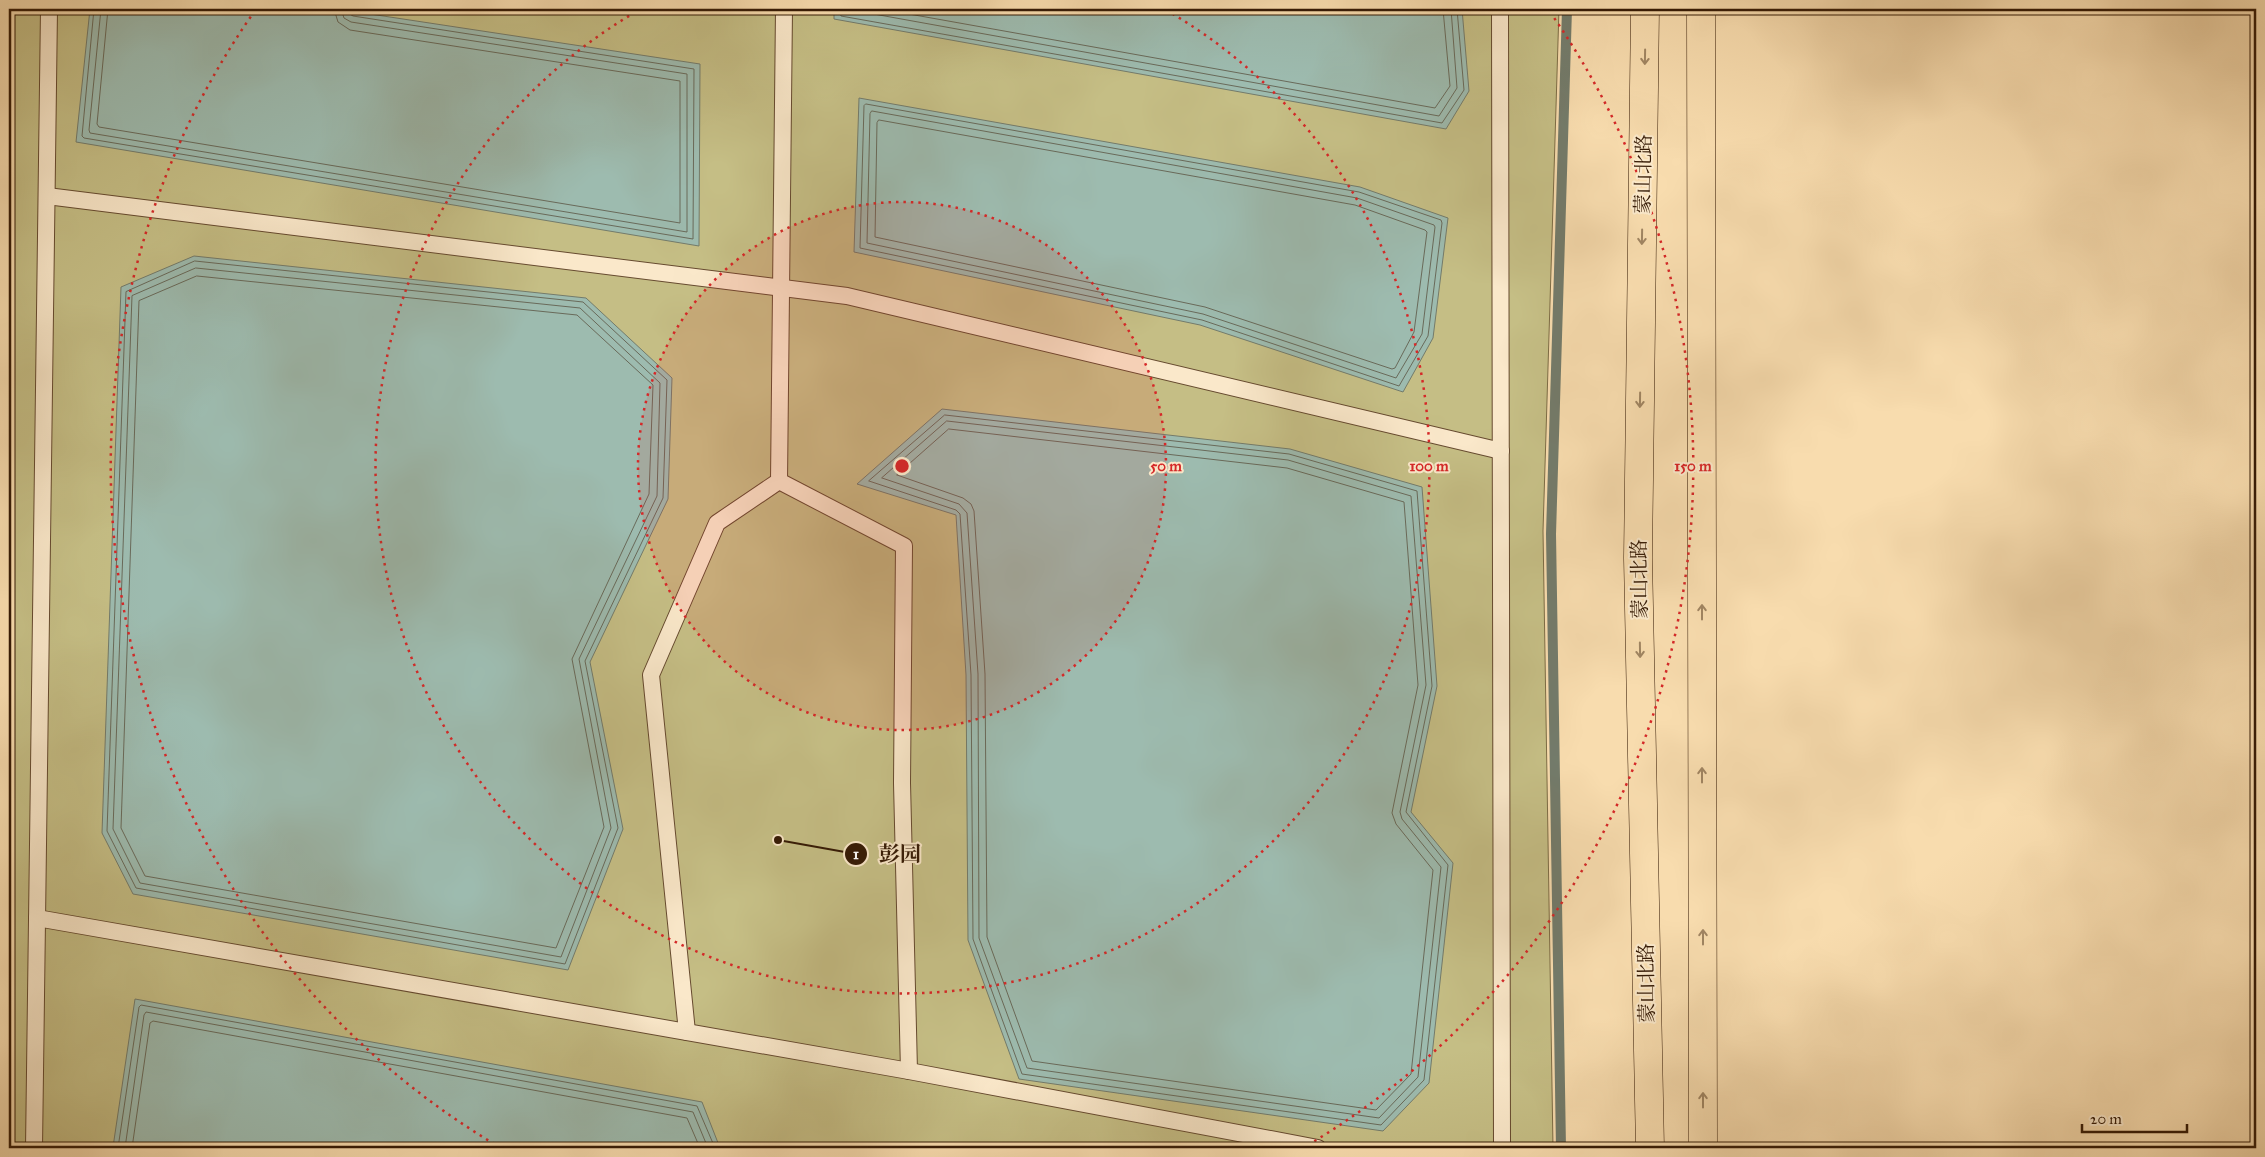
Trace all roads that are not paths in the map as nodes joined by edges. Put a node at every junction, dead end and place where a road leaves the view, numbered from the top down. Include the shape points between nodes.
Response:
1 (50, 9) edge
2 (784, 9) edge
3 (1500, 9) edge
4 (1645, 9) edge
5 (1701, 9) edge
6 (47, 196) junction
7 (1501, 451) junction
8 (779, 481) junction
9 (37, 918) junction
10 (687, 1032) junction
11 (909, 1072) junction
12 (34, 1148) edge
13 (1318, 1148) edge
14 (1502, 1148) edge
15 (1650, 1148) edge
16 (1703, 1148) edge

1 - 6 lane
2 - 8 lane
3 - 7 lane
4 -> 15 main road, 蒙山北路 via 1638,558
16 -> 5 main road
6 - 7 lane via 847,296
6 - 9 lane
7 - 14 lane
8 - 10 lane via 717,523 651,675
8 - 11 lane via 904,546 902,783
9 - 10 lane
9 - 12 lane
10 - 11 lane
11 - 13 lane

